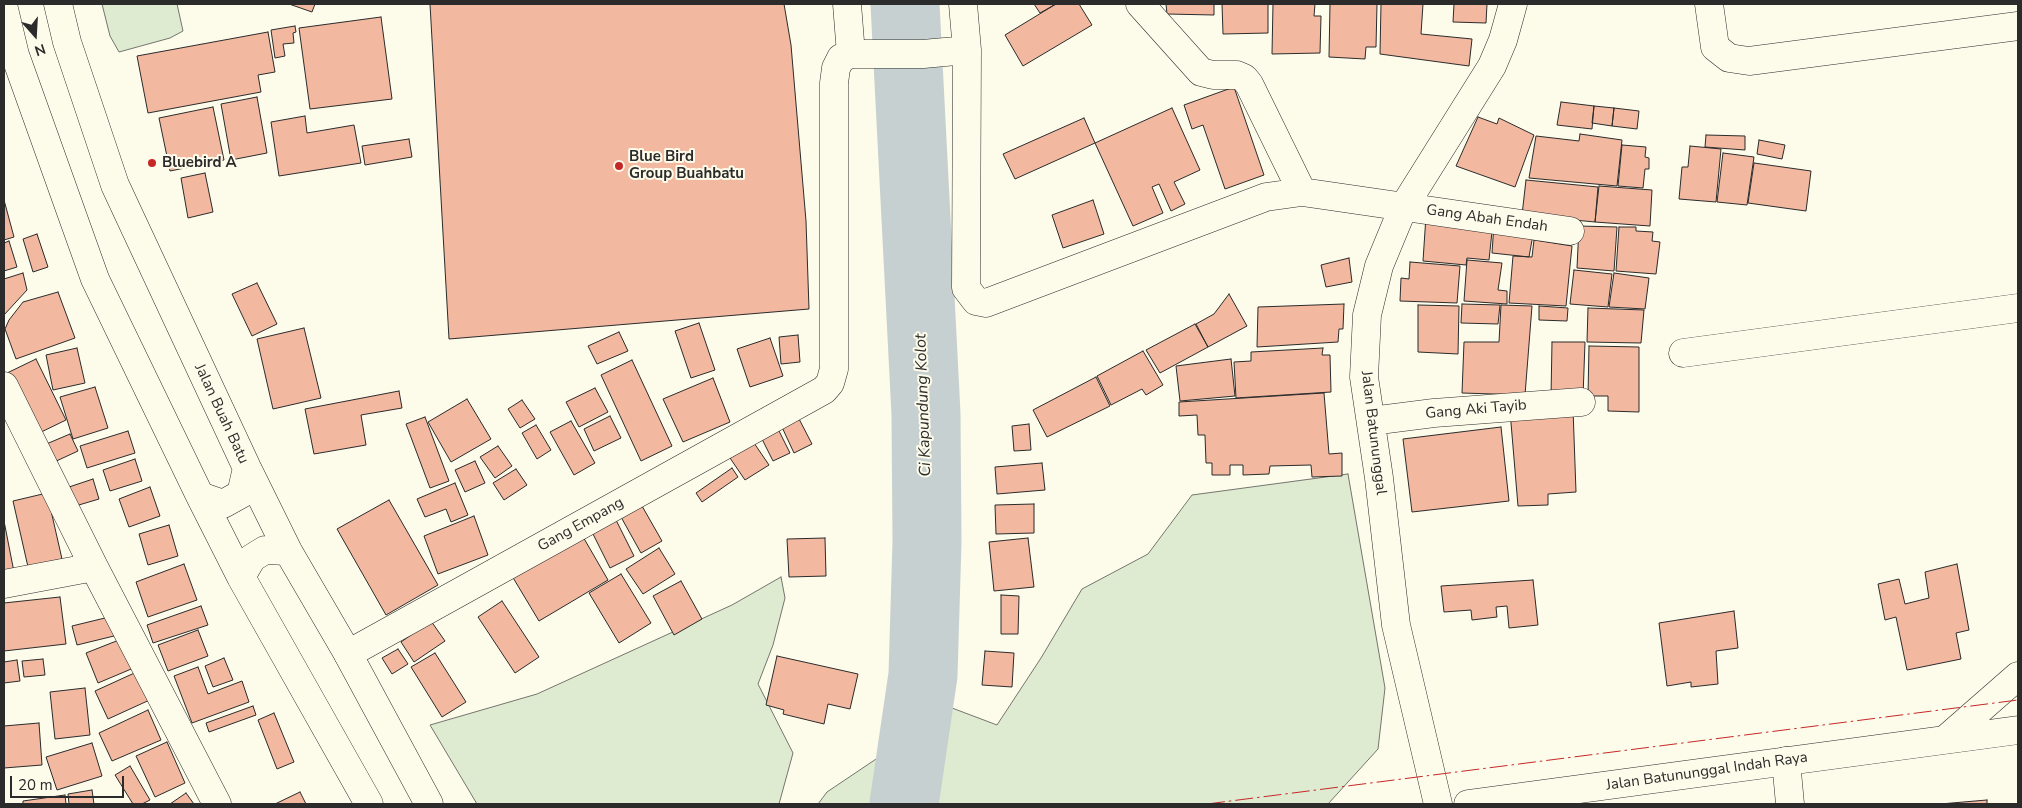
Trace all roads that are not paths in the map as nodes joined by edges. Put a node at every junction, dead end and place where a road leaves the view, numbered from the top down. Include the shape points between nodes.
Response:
1 (58, 4) edge
2 (847, 4) edge
3 (963, 4) edge
4 (1140, 4) edge
5 (1513, 4) edge
6 (1709, 4) edge
7 (4, 9) edge
8 (2018, 26) edge
9 (967, 50) junction
10 (860, 54) junction
11 (1302, 192) junction
12 (1403, 208) junction
13 (1570, 230) dead end
14 (2018, 308) edge
15 (1683, 353) dead end
16 (4, 386) edge
17 (1582, 402) dead end
18 (1371, 421) junction
19 (247, 468) junction
20 (200, 496) junction
21 (288, 551) junction
22 (94, 567) junction
23 (241, 577) junction
24 (4, 584) edge
25 (348, 654) junction
26 (2018, 676) edge
27 (2018, 730) edge
28 (1946, 739) junction
29 (1786, 761) junction
30 (217, 804) edge
31 (369, 804) edge
32 (429, 804) edge
33 (1438, 804) edge
34 (1468, 804) edge
35 (1790, 804) edge

1 - 19 street, Jalan Buah Batu via 67,42 115,185
2 - 10 street
3 - 9 street, Gang Abah Endah
4 - 11 street via 1201,72 1244,78
5 - 12 street, Jalan Batununggal via 1492,66
6 - 8 street via 1715,47 1729,58 1750,61
7 - 20 street via 15,55 95,279
9 - 10 street
9 - 11 street, Gang Abah Endah via 966,288 976,301 986,304 1266,197
10 - 25 street, Gang Empang via 842,58 836,68 834,83 834,369 830,383 814,397
11 - 12 street, Gang Abah Endah
12 - 13 street, Gang Abah Endah
12 - 18 street, Jalan Batununggal via 1379,266 1366,315 1364,377
14 - 15 street
16 - 22 street
17 - 18 street, Gang Aki Tayib
18 - 33 street, Jalan Batununggal via 1396,625
19 - 20 street via 241,494 223,504
19 - 21 street, Jalan Buah Batu
20 - 23 street
21 - 23 street via 265,550 252,558
21 - 25 street, Jalan Buah Batu
22 - 24 street
22 - 30 street
23 - 31 street
25 - 32 street, Jalan Buah Batu
26 - 28 street
27 - 28 street, Jalan Batununggal Indah Raya
28 - 29 street, Jalan Batununggal Indah Raya
29 - 34 street, Jalan Batununggal Indah Raya
29 - 35 street

